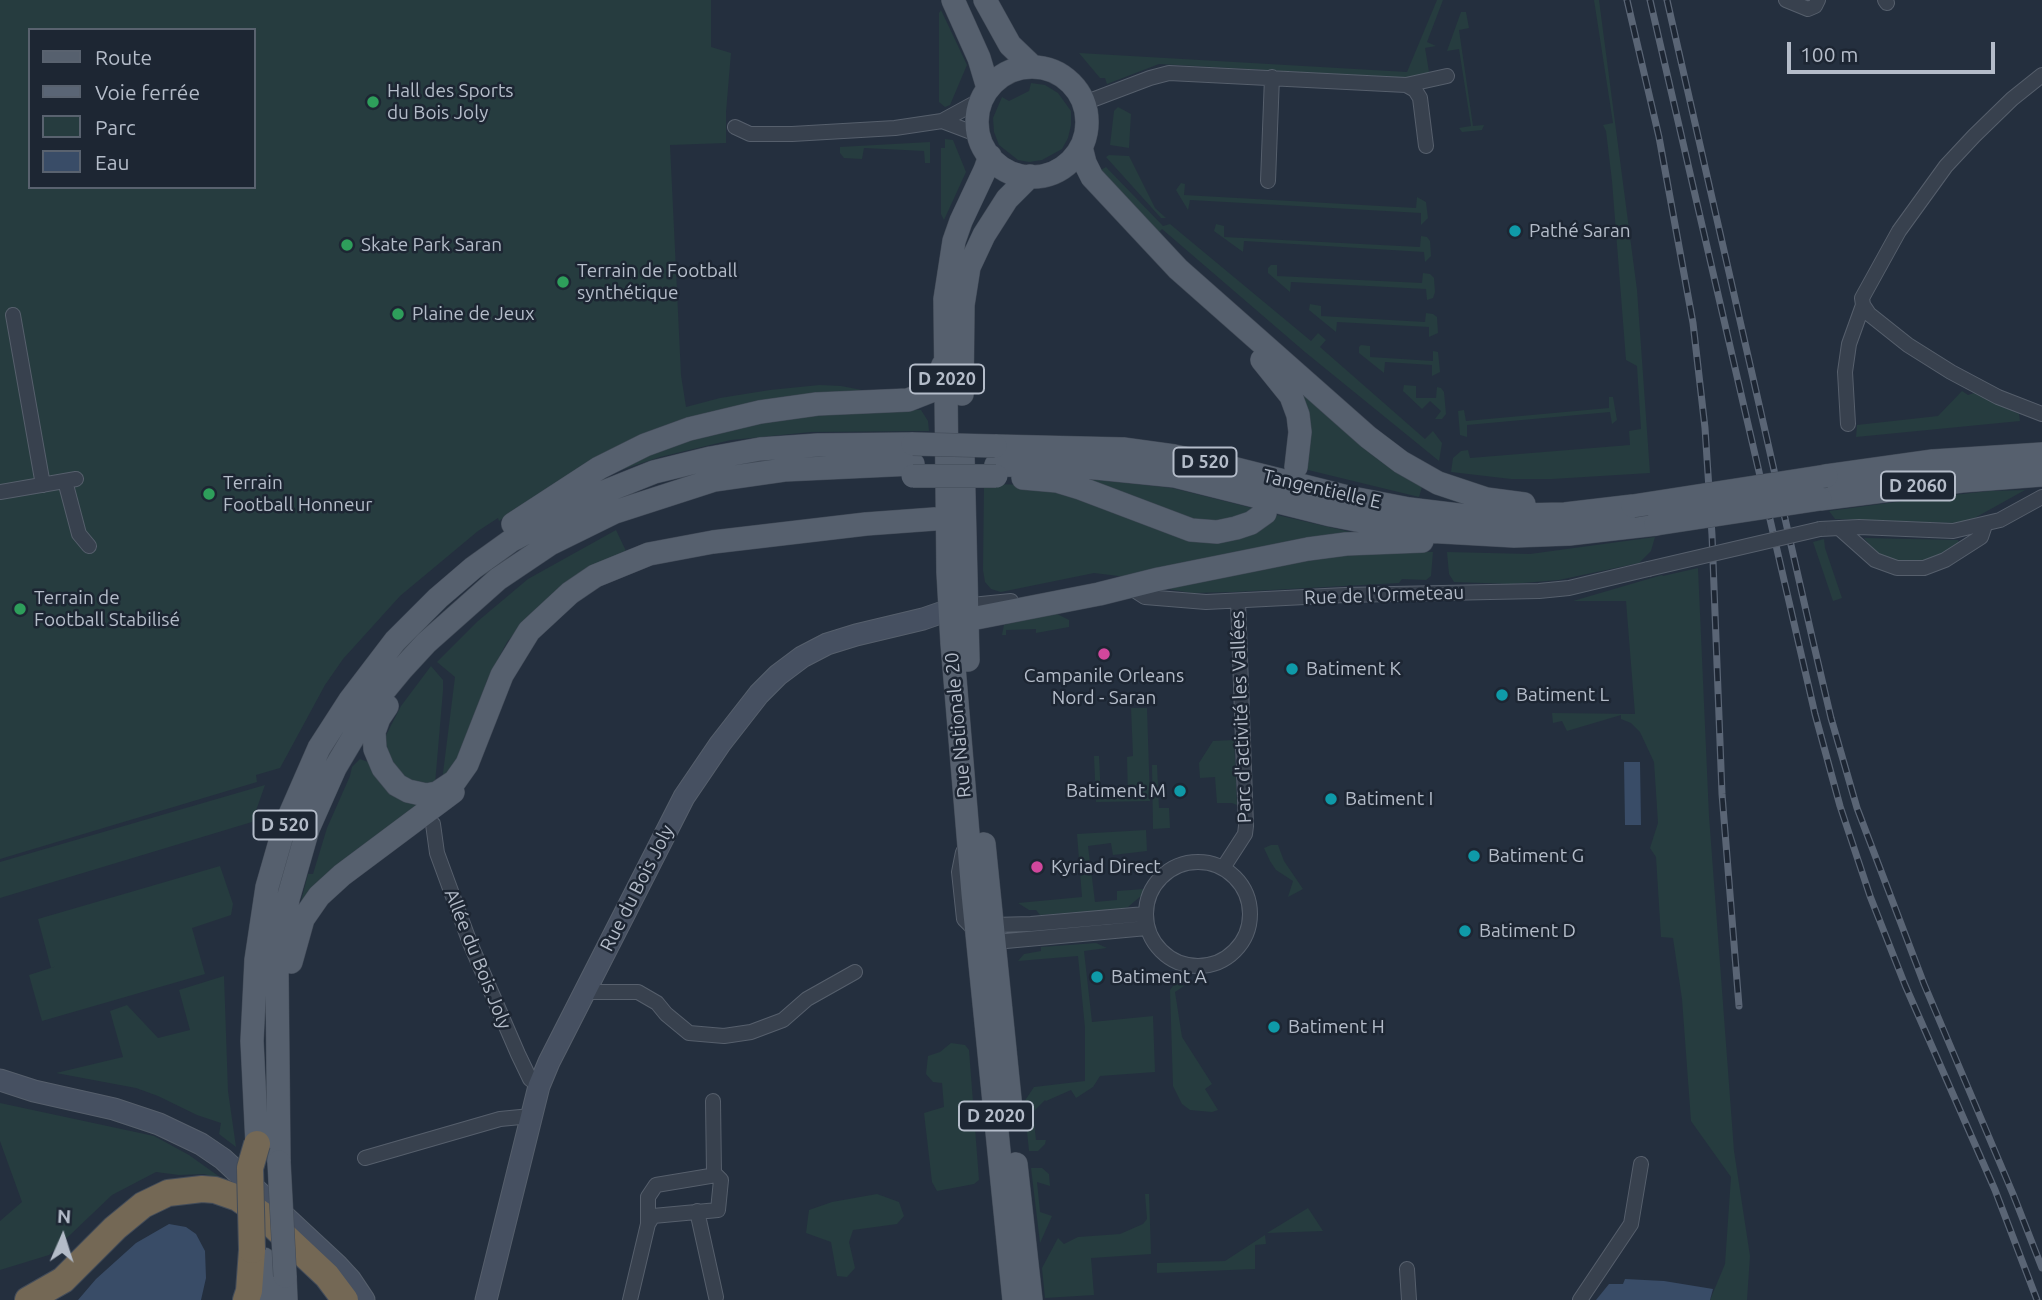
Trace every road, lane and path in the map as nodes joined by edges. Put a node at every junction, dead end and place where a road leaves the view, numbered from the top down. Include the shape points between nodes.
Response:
1 (953, 0) edge
2 (985, 0) edge
3 (1786, 0) edge
4 (1818, 0) edge
5 (1033, 67) junction
6 (2042, 75) edge
7 (1447, 76) dead end
8 (1272, 77) junction
9 (1406, 85) junction
10 (986, 91) junction
11 (1084, 103) junction
12 (942, 121) junction
13 (735, 127) dead end
14 (979, 135) junction
15 (1426, 146) dead end
16 (1081, 147) junction
17 (990, 156) junction
18 (1030, 176) junction
19 (1268, 181) dead end
20 (1178, 269) junction
21 (1863, 305) junction
22 (13, 315) dead end
23 (946, 338) junction
24 (2042, 414) edge
25 (1848, 424) dead end
26 (2042, 454) edge
27 (913, 461) junction
28 (996, 463) junction
29 (1296, 467) dead end
30 (2042, 475) edge
31 (43, 485) junction
32 (0, 492) edge
33 (2042, 497) edge
34 (1265, 513) dead end
35 (1467, 515) junction
36 (948, 519) junction
37 (1985, 525) junction
38 (1407, 527) junction
39 (1839, 528) junction
40 (89, 546) dead end
41 (473, 568) junction
42 (1131, 586) junction
43 (1238, 601) junction
44 (961, 612) junction
45 (451, 622) junction
46 (494, 694) junction
47 (433, 824) dead end
48 (1223, 868) junction
49 (1146, 921) junction
50 (988, 933) junction
51 (855, 972) dead end
52 (584, 992) junction
53 (277, 1002) junction
54 (0, 1080) edge
55 (539, 1086) junction
56 (713, 1101) dead end
57 (531, 1116) junction
58 (257, 1144) joint
59 (365, 1158) dead end
60 (1641, 1164) dead end
61 (716, 1175) junction
62 (697, 1212) junction
63 (648, 1224) junction
64 (258, 1255) junction
65 (1407, 1269) dead end
66 (716, 1297) dead end
67 (28, 1300) edge
68 (246, 1300) edge
69 (266, 1300) edge
70 (286, 1300) edge
71 (345, 1300) edge
72 (364, 1300) edge
73 (486, 1300) edge
74 (630, 1300) edge
75 (1014, 1300) edge
76 (1031, 1300) edge
77 (1409, 1300) edge
78 (1580, 1300) edge

1 - 10 main road via 979,58
2 - 5 main road via 1010,45
3 - 4 street via 1808,9
5 - 10 main road via 1001,76
5 - 11 main road via 1064,77
6 - 21 street via 1983,126 1946,166 1881,260 1862,298
7 - 9 street
8 - 9 street
8 - 11 street via 1169,74
8 - 19 street
9 - 15 street via 1420,98
10 - 12 street via 975,103
10 - 14 main road via 977,121
11 - 16 main road via 1086,132
12 - 13 street via 767,135
12 - 14 street
14 - 17 main road
16 - 18 main road, Rue Nationale 20 / D 2020 via 1060,169
16 - 20 main road via 1092,177
17 - 18 main road via 1008,170
17 - 23 main road, Rue Nationale 20 / D 2020 via 954,241 945,299
18 - 44 main road, Rue Nationale 20 / D 2020 via 1010,194 984,235 965,286
20 - 29 main road via 1291,396 1300,432
20 - 35 main road via 1368,437 1438,484
21 - 24 street via 1908,345 1951,372
21 - 25 street via 1844,372
22 - 31 street
23 - 36 main road, Rue Nationale 20 / D 2020
23 - 41 main road via 940,375 924,396 760,411 656,441 599,468 494,537
26 - 35 main road, D 2060, bridge via 1933,461 1565,514 1539,504 1515,504
27 - 28 main road, D 520
27 - 41 main road, D 520 via 818,445 711,458 654,472 604,492 512,540
27 - 45 main road, D 520 via 714,480 615,512 550,544 498,579
28 - 34 main road via 1099,494 1191,530 1236,528
28 - 38 main road, D 520 via 1175,476 1331,515
30 - 35 main road, D 2060, bridge via 1905,487 1569,534 1514,536
31 - 32 street
31 - 40 street via 71,480 79,534
33 - 37 street
35 - 38 main road, D 520
35 - 38 main road
36 - 44 main road, Rue Nationale 20 / D 2020
36 - 46 main road via 713,542 649,554 620,565 595,576 547,612 514,654
37 - 39 street, Rue de l'Ormeteau via 1953,531
37 - 39 street via 1981,537 1924,568 1897,568 1875,560
38 - 42 main road via 1346,544
39 - 43 street, Rue de l'Ormeteau, bridge via 1569,588
41 - 58 main road, D 520 via 395,641 350,700 319,748 284,828 267,887 256,960 252,1041
42 - 43 street, Rue de l'Ormeteau via 1140,596 1150,598
42 - 44 main road
43 - 48 street, Parc d'activité les Vallées via 1246,826
44 - 50 main road, Rue Nationale 20 / D 2020
44 - 50 main road, Rue Nationale 20 / D 2020 via 968,833
44 - 52 street, Rue du Bois Joly via 827,644 802,656 759,694 684,797
45 - 46 main road via 379,718 374,741 383,768 397,785 426,795 455,781 467,764
45 - 53 main road, D 520 via 426,643 373,704 322,796 288,899
46 - 53 main road via 480,752 461,784 319,896 303,919 291,976
47 - 55 street, Allée du Bois Joly via 437,853 470,943 518,1055 530,1079
48 - 49 street via 1197,862 1171,869 1149,896
48 - 49 street via 1245,891 1251,912 1243,941 1220,962 1183,966 1160,951
49 - 50 street
50 - 75 main road, Rue Nationale 20 / D 2020
50 - 76 main road, Rue Nationale 20 / D 2020
51 - 52 street via 807,999 783,1020 724,1036 689,1033 638,992
52 - 55 street, Rue du Bois Joly
53 - 70 main road, D 520, bridge
54 - 72 street via 114,1109 201,1144 338,1266
55 - 57 street, Rue du Bois Joly
56 - 61 street
57 - 59 street via 500,1119
57 - 73 street, Rue du Bois Joly
58 - 64 highway, bridge via 250,1168
60 - 78 street via 1631,1224
61 - 62 street via 721,1180 718,1210
61 - 63 street via 656,1185 648,1197
62 - 63 street via 653,1216
62 - 66 street
63 - 74 street
64 - 68 highway
64 - 69 main road
65 - 77 street
67 - 71 highway via 63,1280 143,1205 168,1193 202,1189 238,1198 261,1214 327,1276

